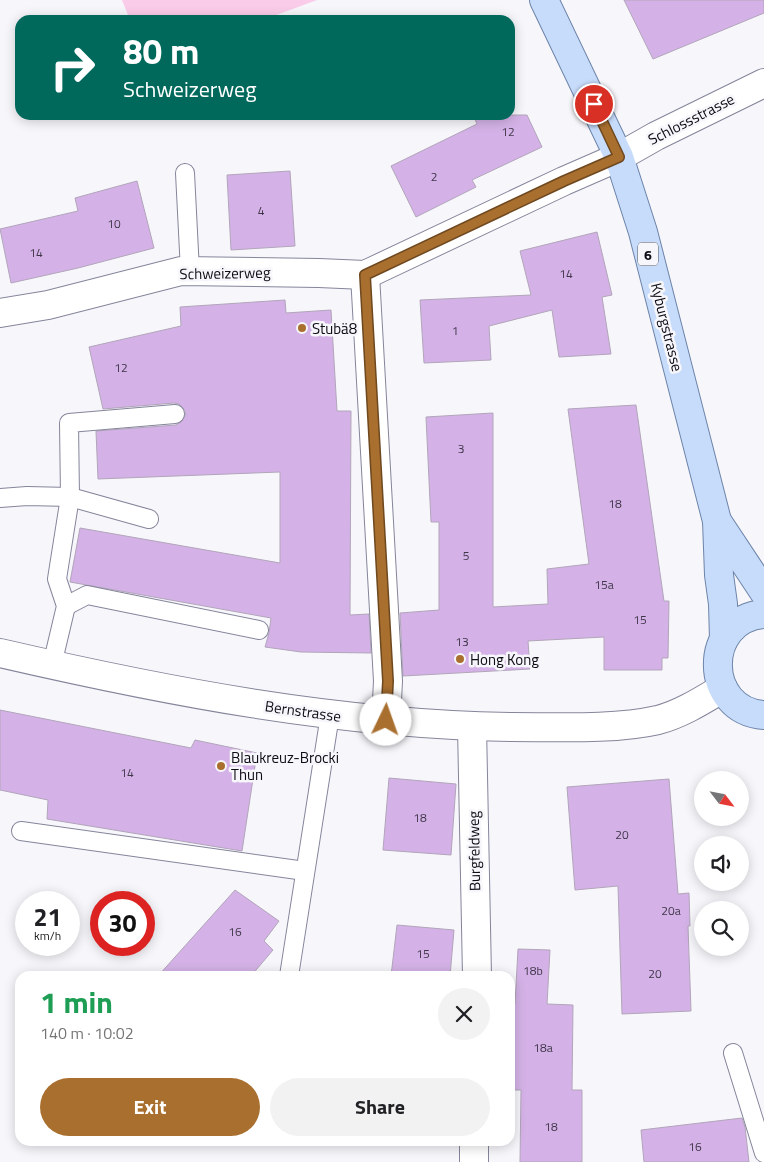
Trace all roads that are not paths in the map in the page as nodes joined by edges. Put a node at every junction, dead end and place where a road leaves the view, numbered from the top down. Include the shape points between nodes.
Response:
1 (544, 0) edge
2 (764, 83) edge
3 (619, 157) junction
4 (185, 173) dead end
5 (190, 271) junction
6 (365, 275) junction
7 (0, 313) edge
8 (175, 414) dead end
9 (70, 497) junction
10 (0, 498) edge
11 (149, 519) dead end
12 (716, 521) junction
13 (764, 592) edge
14 (66, 606) junction
15 (764, 614) edge
16 (259, 630) dead end
17 (724, 639) junction
18 (0, 653) edge
19 (52, 665) junction
20 (722, 688) junction
21 (330, 715) junction
22 (764, 715) edge
23 (386, 720) junction
24 (472, 726) junction
25 (21, 831) dead end
26 (305, 872) junction
27 (290, 971) edge
28 (477, 971) edge
29 (734, 1053) dead end
30 (474, 1146) edge
31 (764, 1153) edge
32 (474, 1162) edge

1 - 3 main road, Kyburgstrasse / 6
2 - 3 street, Schlossstrasse
3 - 6 street, Schweizerweg
3 - 12 main road, Kyburgstrasse / 6 via 642,232
4 - 5 lane
5 - 6 street, Schweizerweg
5 - 7 street, Schweizerweg via 48,305
6 - 23 street via 388,681
8 - 9 lane via 69,423
9 - 10 lane
9 - 11 lane
9 - 14 lane via 58,579
12 - 13 main road, Kyburgstrasse / 6
12 - 17 main road, Kyburgstrasse / 6
14 - 16 lane via 87,595
14 - 19 lane
15 - 17 main road via 744,620
17 - 20 main road via 717,664
18 - 19 street, Bernstrasse
19 - 21 street, Bernstrasse via 174,690
20 - 22 main road via 743,710
20 - 24 street, Bernstrasse via 666,717 642,723
21 - 23 street, Bernstrasse
21 - 26 lane
23 - 24 street, Bernstrasse
24 - 28 street, Burgfeldweg
25 - 26 lane
26 - 27 lane
29 - 31 lane
30 - 32 street

